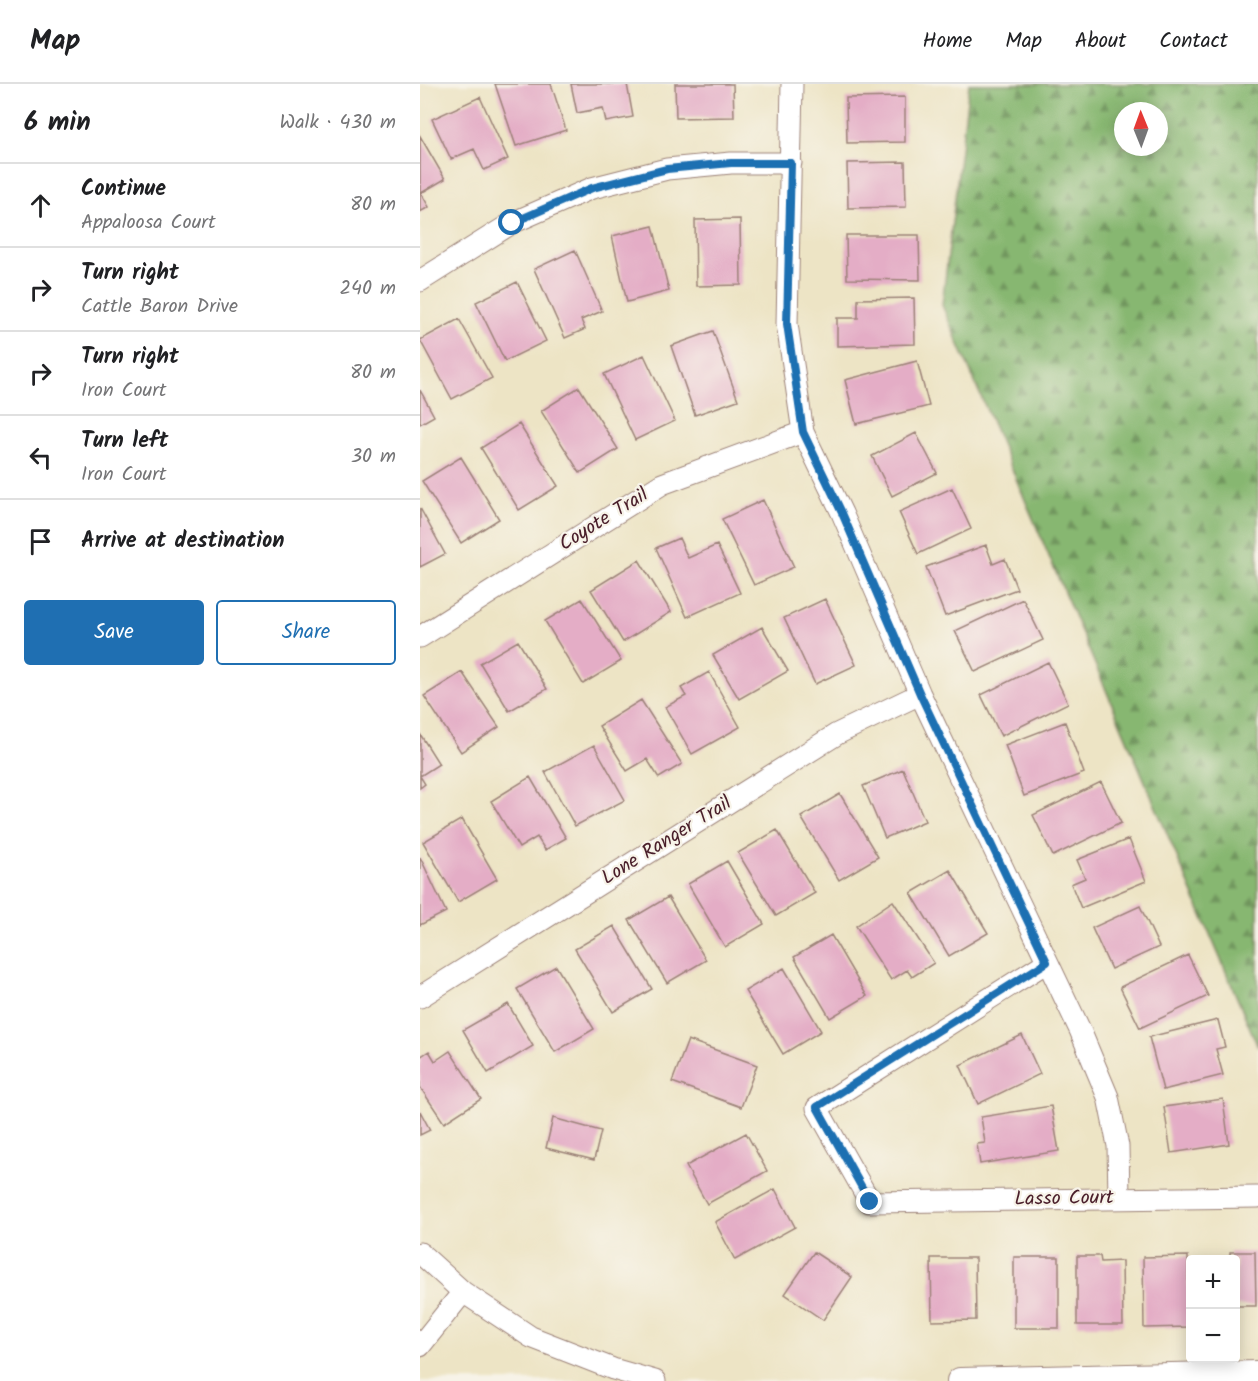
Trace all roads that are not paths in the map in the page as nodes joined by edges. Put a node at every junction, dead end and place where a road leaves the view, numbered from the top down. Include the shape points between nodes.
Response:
1 (792, 84) edge
2 (791, 163) junction
3 (420, 280) edge
4 (803, 432) junction
5 (420, 637) edge
6 (920, 694) junction
7 (1047, 962) junction
8 (420, 996) edge
9 (1258, 1197) edge
10 (1119, 1198) junction
11 (420, 1253) edge
12 (463, 1292) junction
13 (420, 1346) edge
14 (1258, 1374) edge
15 (655, 1381) edge
16 (960, 1381) edge

1 - 2 street
2 - 3 street via 667,169 592,188 512,223
2 - 4 street via 787,324
4 - 5 street, Coyote Trail via 662,484
4 - 6 street
6 - 7 street
6 - 8 street, Lone Ranger Trail via 837,734
7 - 10 street via 1108,1097 1118,1146
7 - 10 street, Lasso Court via 817,1107 870,1202
9 - 10 street, Lasso Court
11 - 12 street
12 - 13 street
12 - 15 street via 531,1337
14 - 16 street

